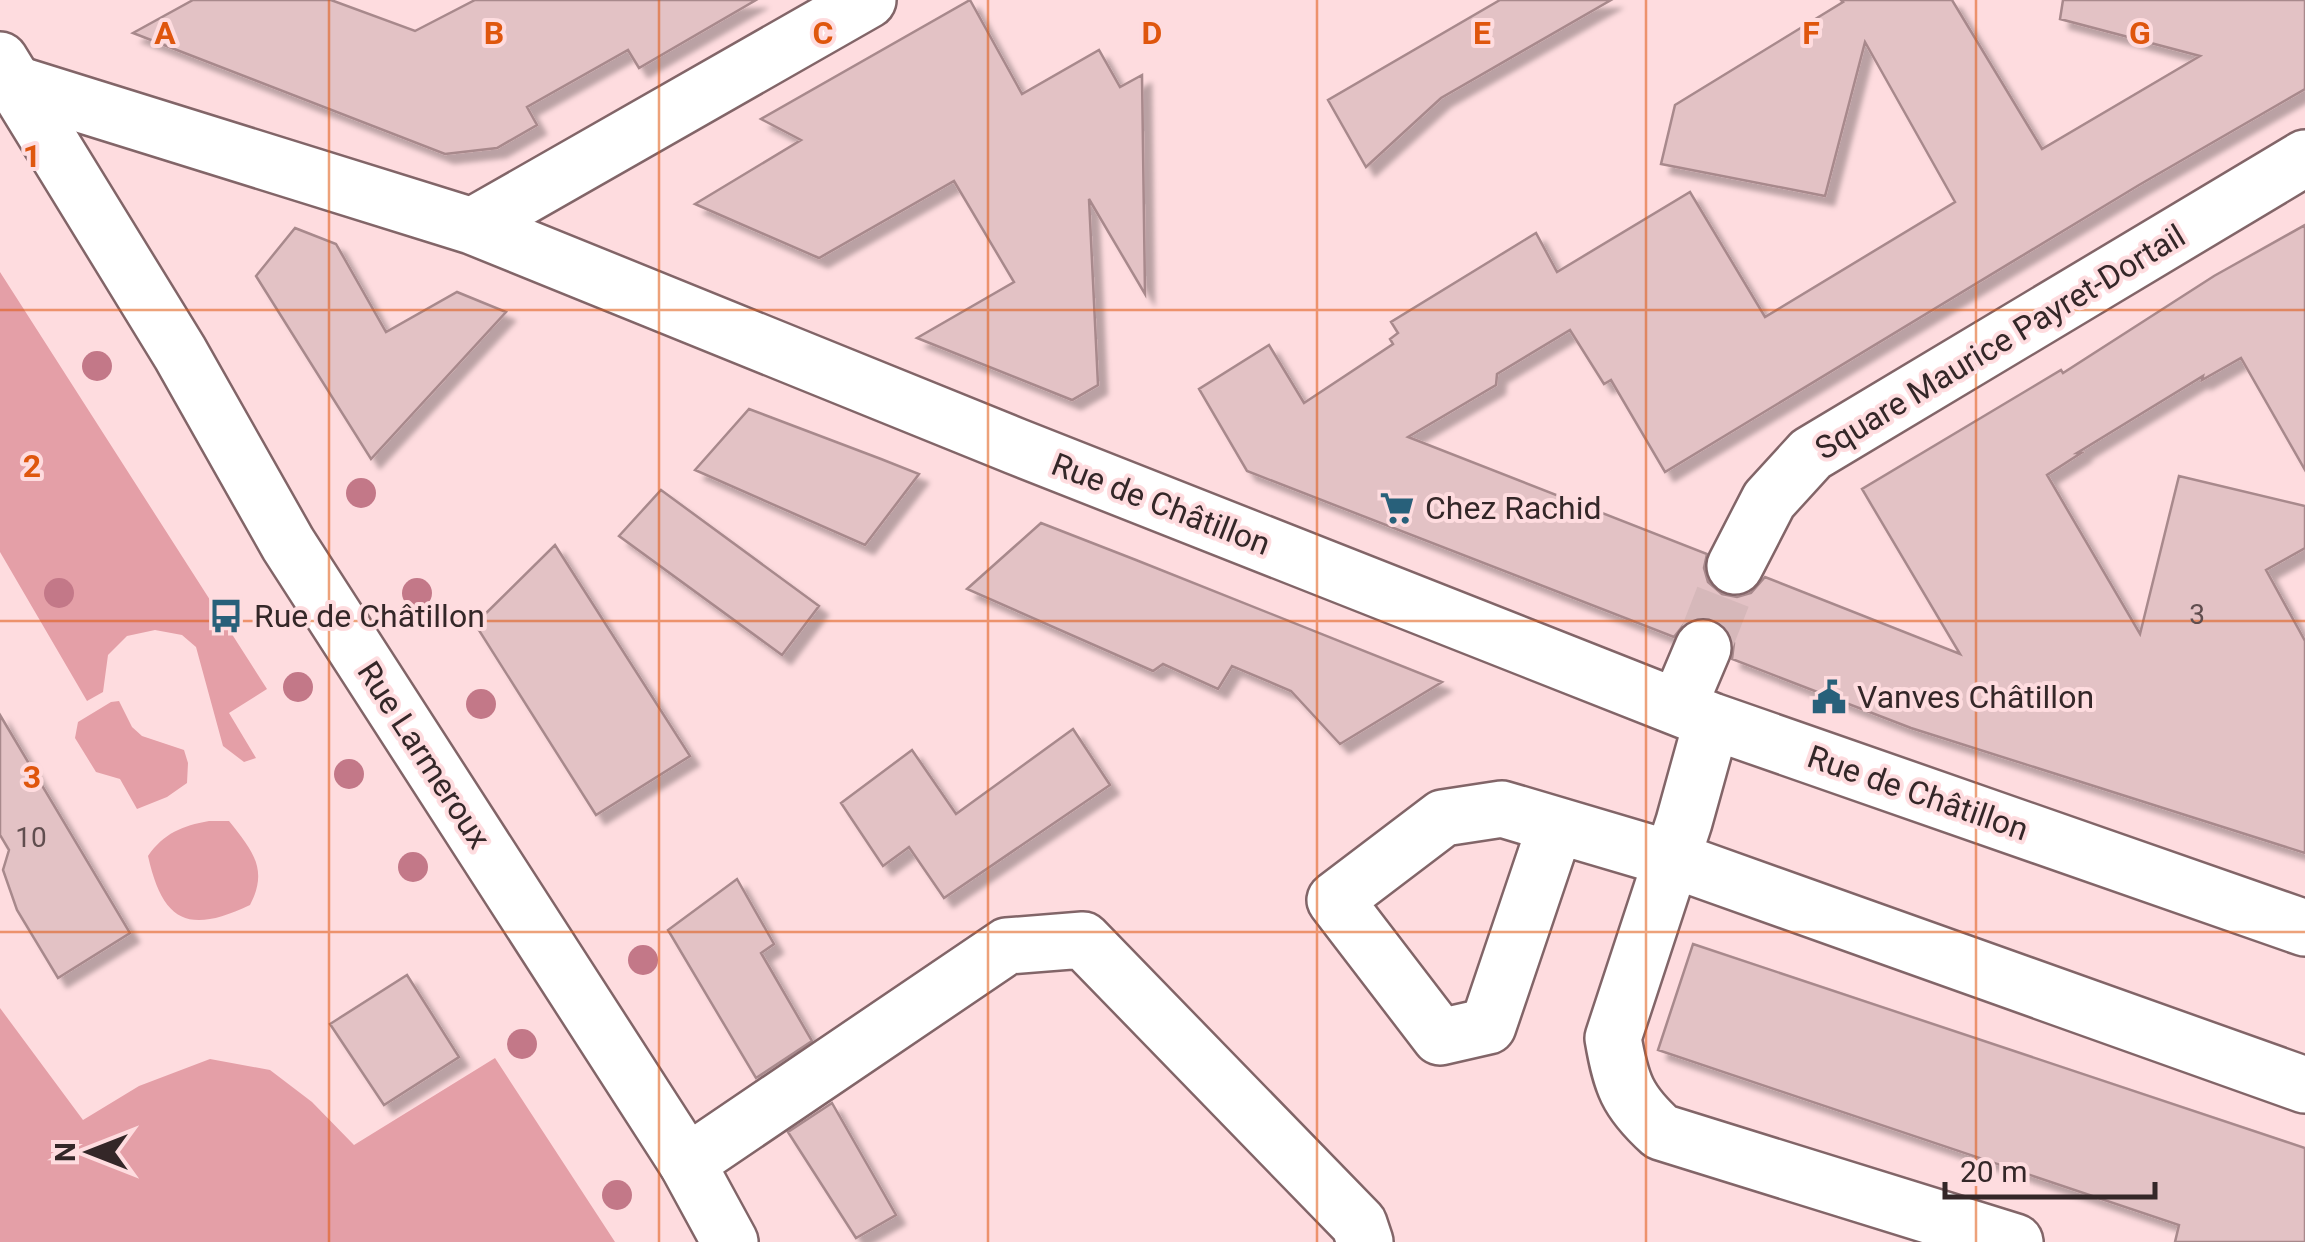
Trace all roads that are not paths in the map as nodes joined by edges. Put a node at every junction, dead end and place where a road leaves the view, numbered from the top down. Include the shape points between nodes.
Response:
1 (868, 0) edge
2 (8, 72) edge
3 (2305, 158) edge
4 (472, 226) junction
5 (1736, 566) tunnel mouth
6 (1703, 648) tunnel mouth
7 (1695, 714) junction
8 (1556, 826) dead end
9 (1671, 860) junction
10 (2305, 928) edge
11 (2305, 1086) edge
12 (687, 1163) junction
13 (730, 1242) edge
14 (1365, 1242) edge
15 (2015, 1242) edge

1 - 4 street
2 - 4 street, Rue de Châtillon
2 - 12 street, Rue Larmeroux via 288,544
3 - 5 street, Square Maurice Payret-Dortail via 1812,454 1769,500
4 - 7 street, Rue de Châtillon
6 - 7 street
7 - 9 street
7 - 10 street, Rue de Châtillon
8 - 9 street
9 - 11 street
9 - 15 street via 1613,1038 1635,1108 1661,1132
12 - 13 street, Rue Larmeroux
12 - 14 street via 1007,946 1082,940 1360,1224

